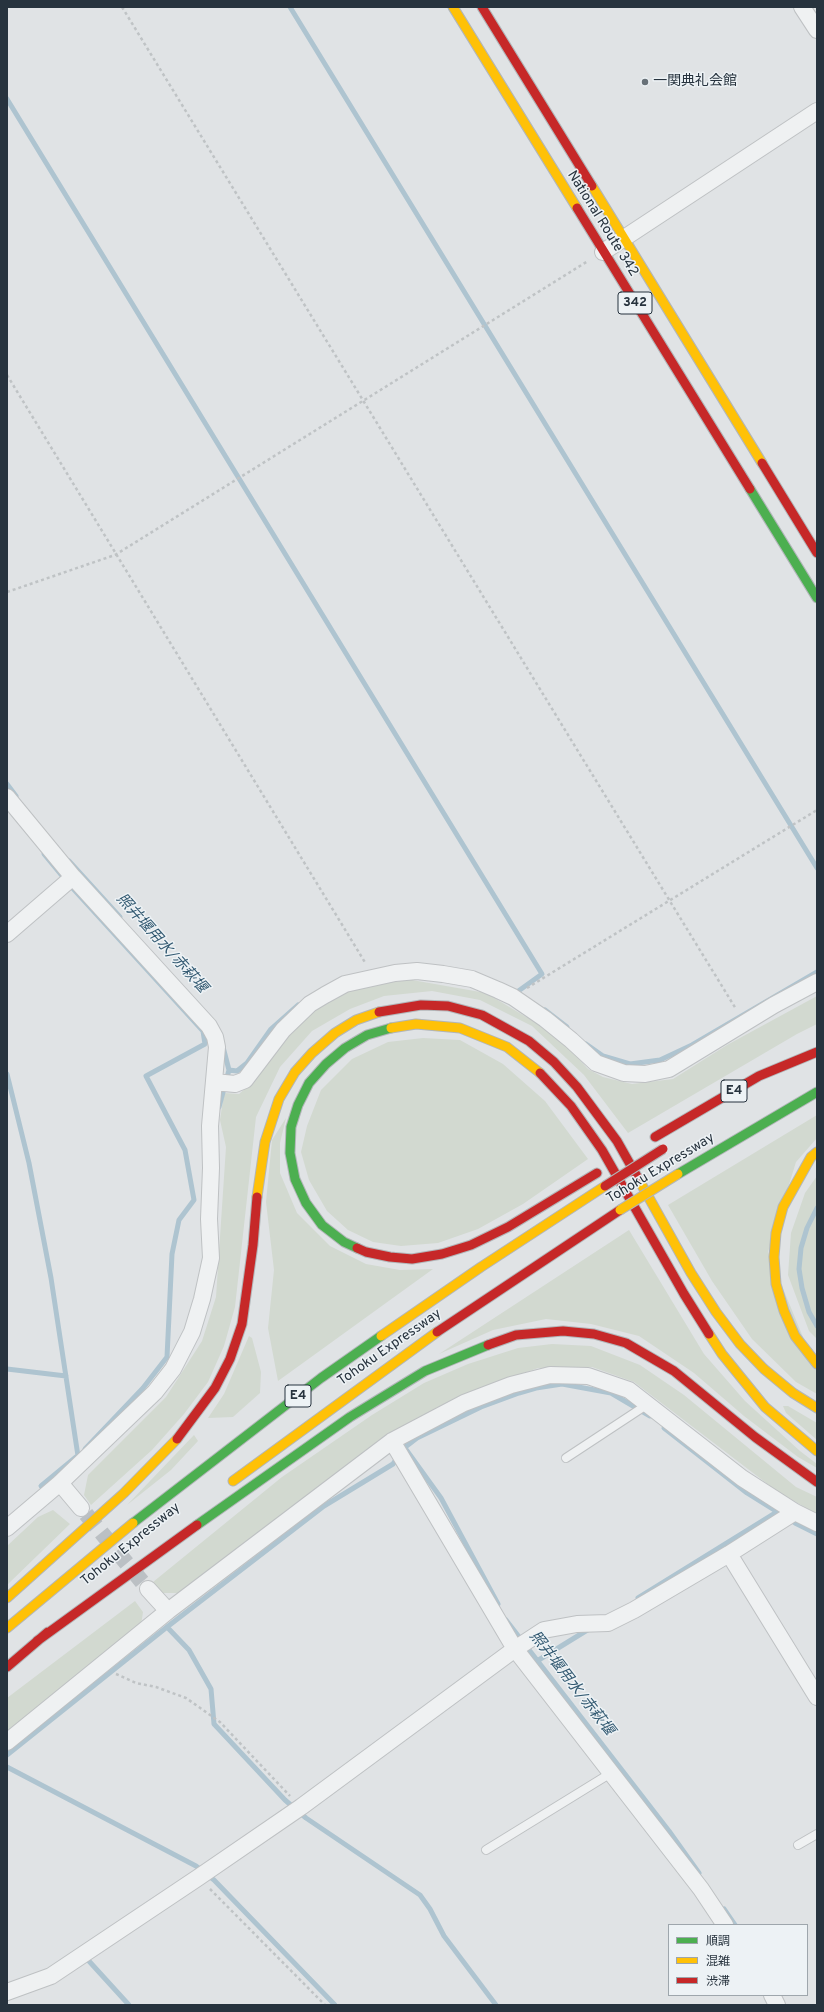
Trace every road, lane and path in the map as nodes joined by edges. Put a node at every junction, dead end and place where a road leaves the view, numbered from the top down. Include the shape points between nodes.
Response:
1 (122, 7) edge
2 (453, 7) edge
3 (482, 7) edge
4 (802, 7) edge
5 (817, 30) edge
6 (817, 110) edge
7 (622, 238) junction
8 (603, 252) junction
9 (7, 375) edge
10 (363, 402) junction
11 (817, 552) edge
12 (115, 555) junction
13 (7, 592) edge
14 (817, 598) edge
15 (7, 797) edge
16 (817, 810) edge
17 (73, 877) junction
18 (668, 900) junction
19 (7, 934) edge
20 (374, 977) junction
21 (817, 982) edge
22 (513, 997) junction
23 (745, 1024) junction
24 (817, 1052) edge
25 (817, 1060) edge
26 (804, 1067) dead end
27 (214, 1082) junction
28 (817, 1092) edge
29 (652, 1139) dead end
30 (666, 1147) dead end
31 (631, 1152) dead end
32 (817, 1152) edge
33 (817, 1364) edge
34 (648, 1404) junction
35 (817, 1408) edge
36 (392, 1441) junction
37 (817, 1451) edge
38 (566, 1458) dead end
39 (60, 1482) junction
40 (817, 1482) edge
41 (228, 1484) dead end
42 (81, 1508) tunnel mouth
43 (795, 1512) junction
44 (817, 1523) edge
45 (7, 1528) edge
46 (729, 1554) junction
47 (137, 1557) dead end
48 (148, 1589) tunnel mouth
49 (7, 1598) edge
50 (168, 1611) junction
51 (7, 1628) edge
52 (37, 1641) junction
53 (515, 1649) junction
54 (101, 1666) junction
55 (7, 1667) edge
56 (817, 1697) edge
57 (7, 1742) edge
58 (611, 1772) junction
59 (300, 1807) junction
60 (817, 1834) edge
61 (798, 1845) dead end
62 (486, 1850) dead end
63 (199, 1877) junction
64 (724, 1924) edge
65 (7, 1992) edge
66 (772, 1996) edge
67 (325, 2005) edge
68 (777, 2005) edge

1 - 10 path
2 - 8 highway, National Route 342 / 342
3 - 7 highway, National Route 342 / 342
4 - 5 street
6 - 7 street
7 - 8 street
7 - 11 highway, National Route 342 / 342
8 - 10 path
8 - 14 highway, National Route 342 / 342
9 - 12 path
10 - 12 path
10 - 18 path
12 - 13 path
12 - 20 path
15 - 17 street
16 - 18 path
17 - 19 street
17 - 27 street via 209,1026 217,1047
18 - 22 path
18 - 23 path
20 - 22 street via 417,971 444,974 472,979
20 - 27 street via 346,984 310,1004 283,1030 245,1080 235,1084
21 - 23 street
22 - 23 street via 561,1031 596,1063 624,1073 645,1074 669,1069
24 - 29 highway, E4 via 759,1076
25 - 26 highway
27 - 39 street via 210,1126 211,1258 192,1332 173,1369 155,1392
28 - 41 highway, Tohoku Expressway / E4, bridge via 620,1210 409,1351
30 - 51 highway, Tohoku Expressway / E4, bridge via 480,1267 321,1378 142,1515
31 - 37 highway via 597,1173 508,1227 471,1245 442,1254 412,1259 366,1252 344,1242 322,1224 306,1203 295,1179 290,1153 291,1127 309,1083 345,1048 367,1035 416,1024 440,1025 460,1028 507,1047 550,1083 571,1106 602,1150 684,1294 722,1354 765,1407
32 - 33 highway via 797,1180 783,1207 776,1233 774,1257 776,1284 784,1311 795,1336
34 - 36 street via 629,1390 588,1376 550,1375 511,1385 464,1403
34 - 38 lane
34 - 43 street via 742,1478
35 - 49 highway via 793,1394 740,1344 691,1273 617,1141 577,1087 554,1062 529,1041 482,1016 448,1006 421,1005 386,1010 356,1020 335,1033 295,1072 279,1099 265,1142 242,1324 230,1359 215,1388 169,1449 124,1494
36 - 50 street
36 - 53 street
39 - 42 street
39 - 45 street
40 - 52 highway via 755,1437 674,1371 626,1343 594,1334 563,1331 516,1336 463,1354 425,1371 350,1417
43 - 44 street
43 - 46 street
46 - 53 street via 608,1623 578,1624 544,1630
46 - 56 street
47 - 52 highway, Tohoku Expressway
48 - 50 street
50 - 54 street
52 - 55 highway, Tohoku Expressway
53 - 58 street
53 - 59 street
54 - 57 street
54 - 59 path via 136,1683 186,1698 220,1722
58 - 62 lane
58 - 64 street
59 - 63 street
60 - 61 lane
63 - 65 street via 51,1976
63 - 67 path
66 - 68 street

